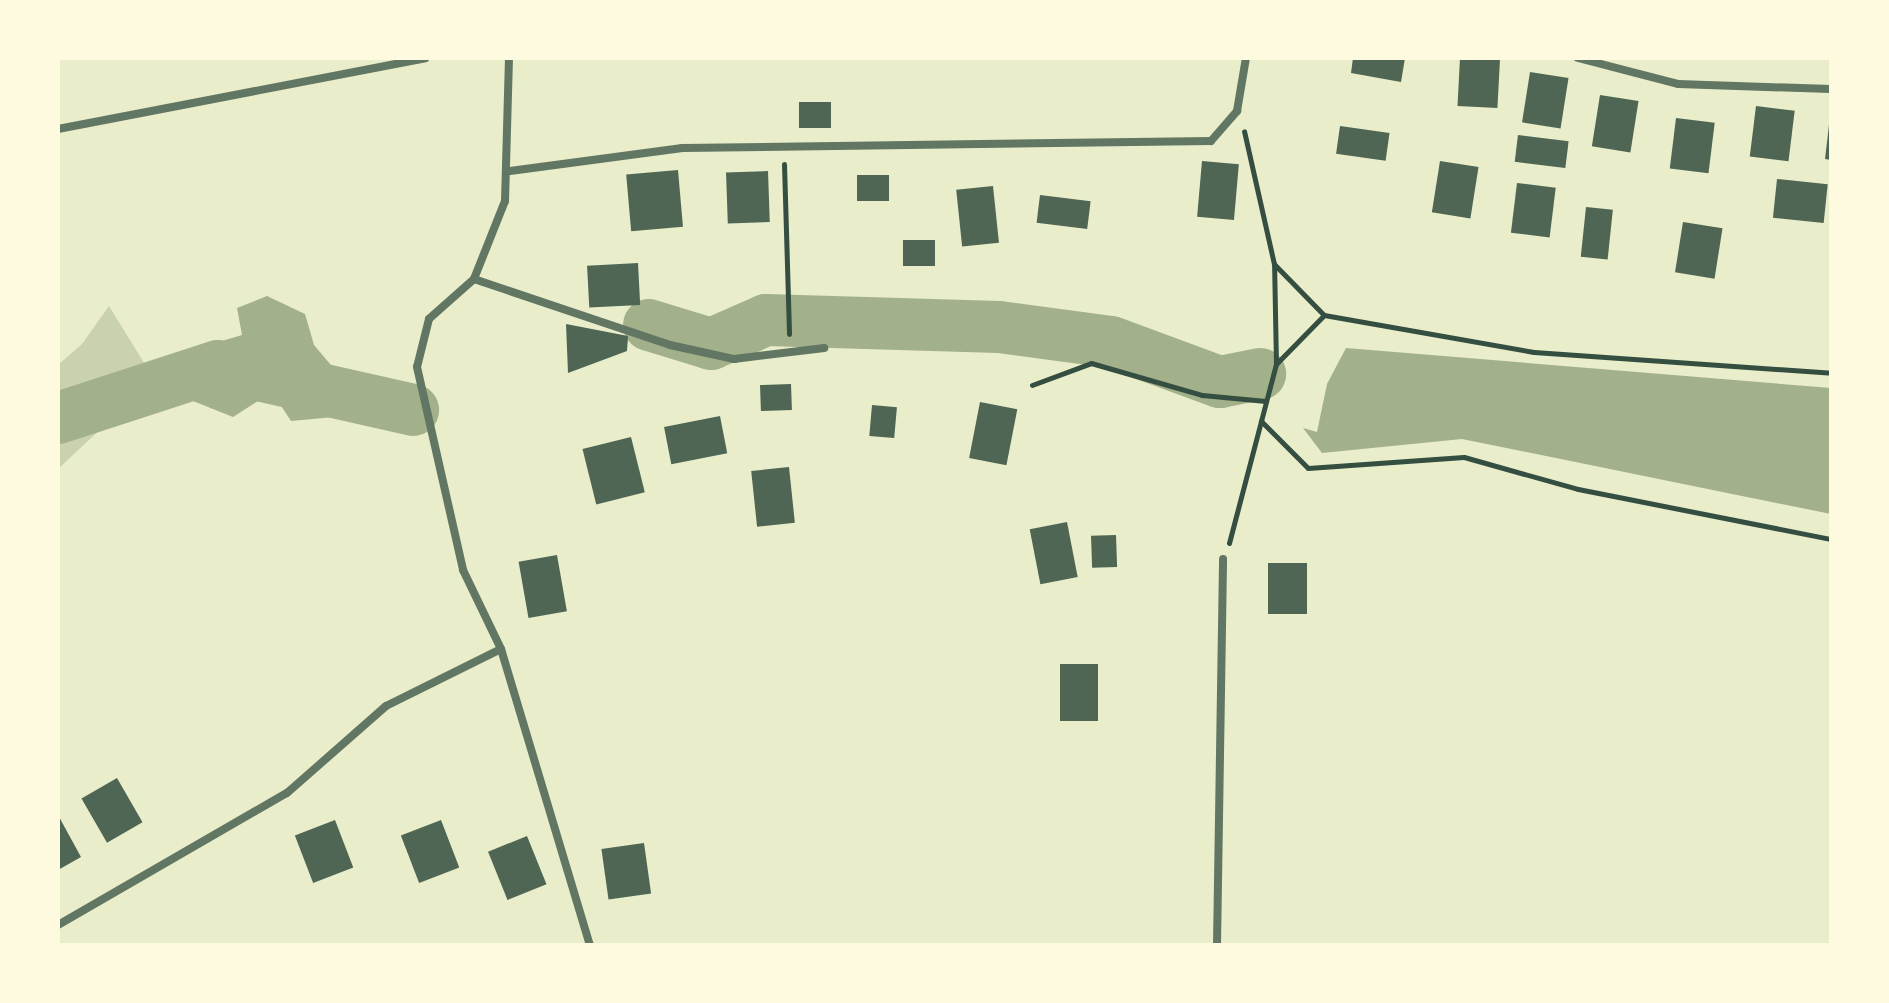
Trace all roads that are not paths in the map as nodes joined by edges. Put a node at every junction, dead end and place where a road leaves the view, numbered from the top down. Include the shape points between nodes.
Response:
1 (425, 58) edge
2 (509, 58) edge
3 (1246, 58) edge
4 (1578, 58) edge
5 (1831, 89) edge
6 (58, 129) edge
7 (510, 171) junction
8 (474, 279) junction
9 (824, 348) dead end
10 (1223, 559) road end
11 (501, 649) junction
12 (58, 925) edge
13 (590, 945) edge
14 (1217, 945) edge

1 - 6 street
2 - 7 street
3 - 7 street via 1237,111 1211,141 784,151 682,148
4 - 5 street via 1678,84
7 - 8 street via 505,201
8 - 9 street via 670,345 734,359
8 - 11 street via 429,319 417,367 463,570
10 - 14 street
11 - 12 street via 386,706 287,793
11 - 13 street

